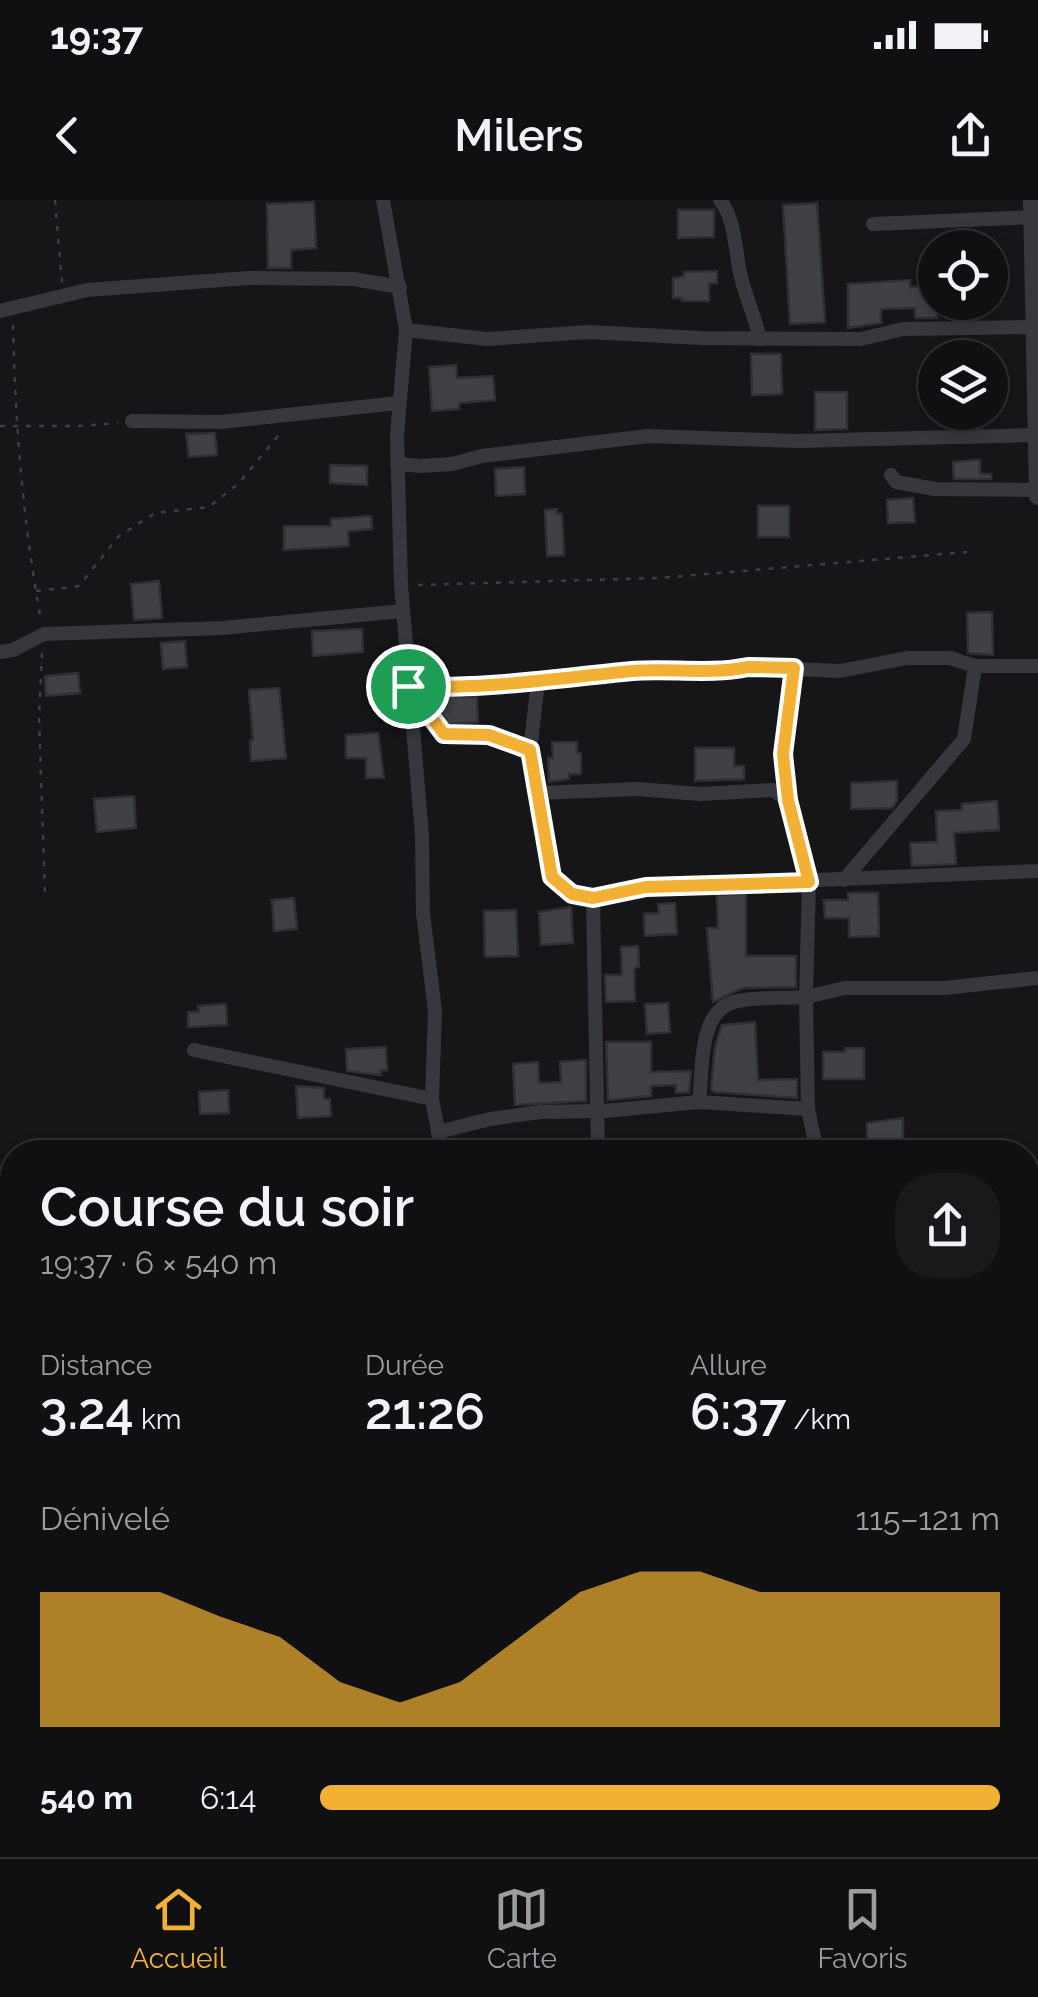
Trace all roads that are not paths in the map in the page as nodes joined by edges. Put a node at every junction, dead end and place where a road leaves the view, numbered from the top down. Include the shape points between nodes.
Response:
1 (383, 200) edge
2 (720, 200) edge
3 (1033, 209) edge
4 (874, 224) dead end
5 (400, 287) junction
6 (6, 310) edge
7 (1035, 326) junction
8 (406, 330) junction
9 (760, 339) junction
10 (398, 403) junction
11 (132, 421) road end
12 (1038, 434) edge
13 (398, 464) junction
14 (891, 475) dead end
15 (1038, 493) edge
16 (403, 611) junction
17 (0, 652) edge
18 (975, 666) junction
19 (1038, 666) edge
20 (538, 682) junction
21 (408, 686) junction
22 (530, 750) junction
23 (538, 793) junction
24 (1038, 871) edge
25 (844, 880) junction
26 (809, 882) junction
27 (593, 898) junction
28 (1038, 978) edge
29 (806, 997) junction
30 (194, 1050) dead end
31 (432, 1098) junction
32 (700, 1102) junction
33 (808, 1109) junction
34 (595, 1111) junction
35 (438, 1132) junction
36 (440, 1140) edge
37 (597, 1140) edge
38 (814, 1140) edge

1 - 5 street
2 - 9 street
3 - 4 street
3 - 7 street
5 - 6 street via 353,279 248,278 87,290
5 - 8 street
7 - 9 street via 903,329 861,340
7 - 12 street
8 - 9 street via 487,339 589,332
8 - 10 street
10 - 11 street via 221,422
10 - 13 street
12 - 13 street via 798,441 648,436 452,464
12 - 15 street
13 - 16 street
14 - 15 street via 896,482 935,488
16 - 17 street via 222,628 44,634
16 - 21 street
18 - 19 street
18 - 20 street via 950,658 907,658 840,671 637,671
18 - 25 street via 964,739
20 - 21 street
20 - 22 street
21 - 22 street via 444,734 489,735
21 - 31 street via 435,1011
22 - 23 street
23 - 26 street via 773,790 788,800
23 - 27 street via 552,877 572,894
24 - 25 street
25 - 26 street
26 - 27 street via 646,887
26 - 29 street
27 - 34 street
28 - 29 street via 944,988 845,988
29 - 32 street via 732,1002 721,1009 707,1030
29 - 33 street
30 - 31 street
31 - 35 street
32 - 33 street
32 - 34 street
33 - 38 street
34 - 35 street via 540,1112
34 - 37 street
35 - 36 street

